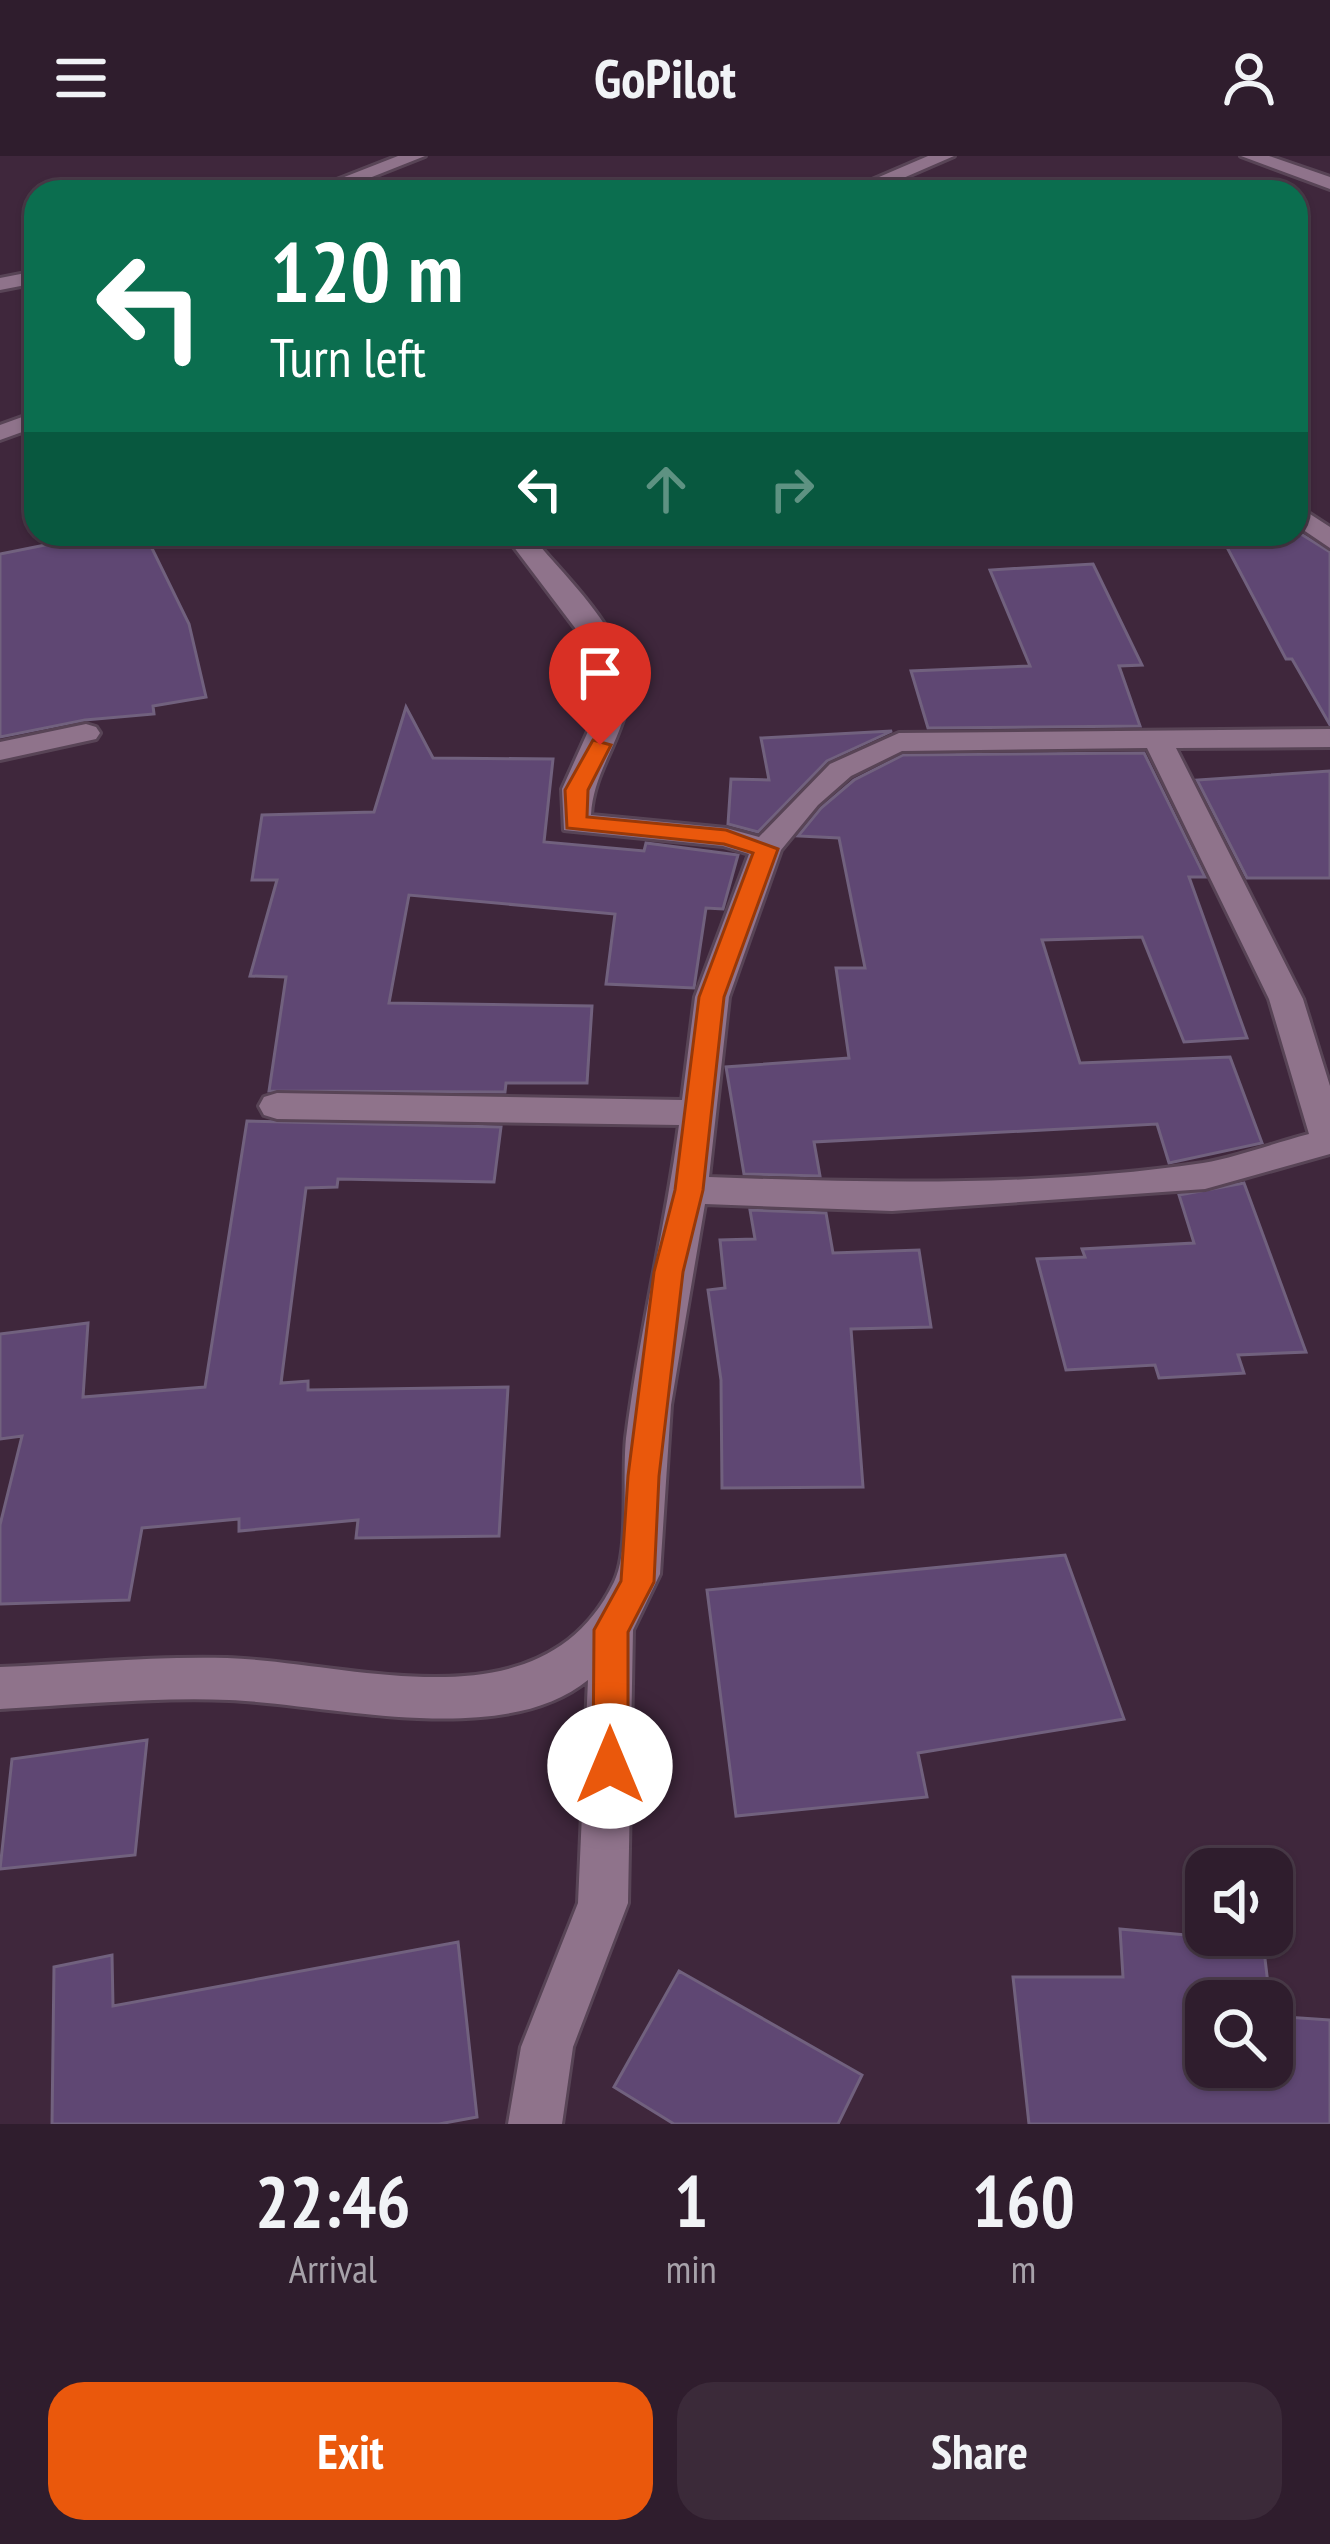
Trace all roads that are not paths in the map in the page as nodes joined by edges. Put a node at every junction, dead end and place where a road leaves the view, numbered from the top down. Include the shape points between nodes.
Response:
1 (416, 156) edge
2 (893, 156) edge
3 (946, 156) edge
4 (1250, 156) edge
5 (917, 166) junction
6 (349, 180) edge
7 (887, 180) edge
8 (1330, 183) edge
9 (526, 546) edge
10 (86, 734) dead end
11 (1330, 738) edge
12 (1158, 742) junction
13 (0, 751) edge
14 (766, 849) junction
15 (277, 1106) dead end
16 (698, 1113) junction
17 (1330, 1141) edge
18 (689, 1190) junction
19 (611, 1630) junction
20 (0, 1688) edge
21 (536, 2124) edge

1 - 6 street
2 - 5 street
3 - 5 street
4 - 8 street
5 - 7 street
9 - 14 street via 611,656 613,707 577,790 575,823 726,837
10 - 13 street
11 - 12 street
12 - 14 street via 899,742 868,750 796,807
12 - 17 street via 1286,999
14 - 16 street via 712,997
15 - 16 street
16 - 18 street
17 - 18 street via 1205,1176 1051,1188 892,1197
18 - 19 street via 668,1272 637,1582
19 - 20 street via 571,1669 496,1699 395,1698 230,1679
19 - 21 street via 603,1903 547,2047

